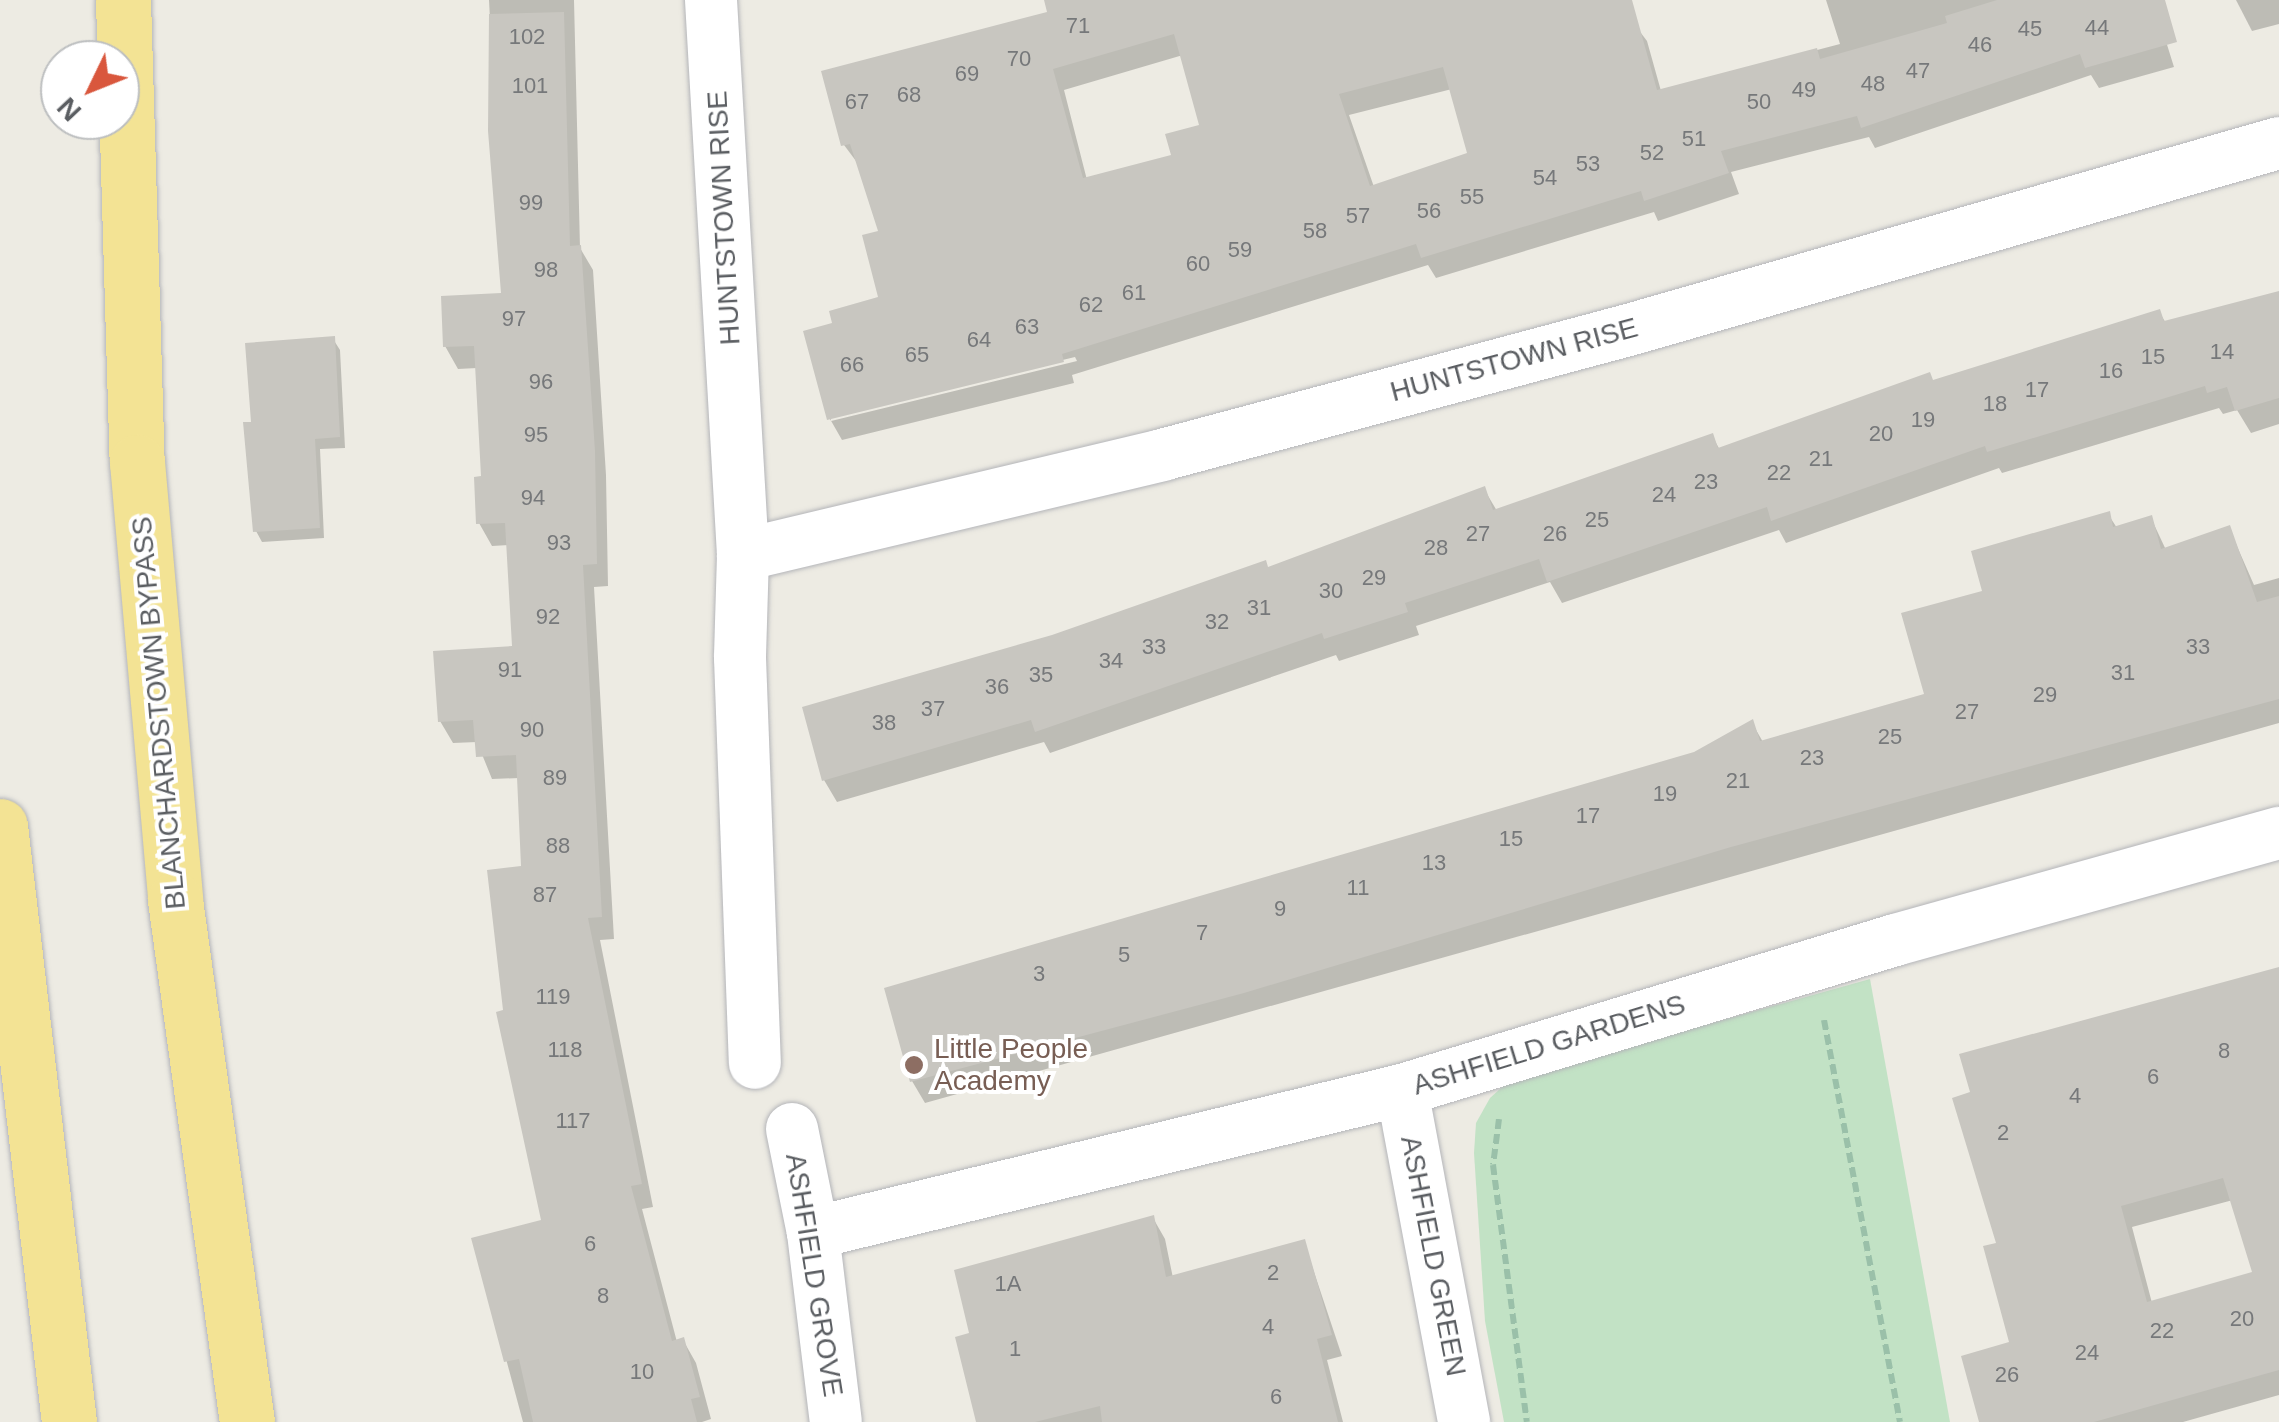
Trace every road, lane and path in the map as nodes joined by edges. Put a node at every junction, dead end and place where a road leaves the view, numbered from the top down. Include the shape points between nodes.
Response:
1 (123, 0) edge
2 (711, 0) edge
3 (2279, 143) edge
4 (743, 555) junction
5 (0, 826) edge
6 (2279, 834) edge
7 (1813, 965) junction
8 (1840, 1014) dead end
9 (1824, 1018) junction
10 (1807, 1023) dead end
11 (755, 1064) dead end
12 (1402, 1090) junction
13 (1506, 1111) dead end
14 (792, 1129) dead end
15 (813, 1234) junction
16 (69, 1422) edge
17 (247, 1422) edge
18 (836, 1422) edge
19 (1464, 1422) edge
20 (1527, 1422) edge
21 (1900, 1422) edge

1 - 17 highway, BLANCHARDSTOWN BYPASS via 136,462 175,900
2 - 4 street, HUNTSTOWN RISE
3 - 4 street, HUNTSTOWN RISE via 1632,329 1162,455
4 - 11 street, HUNTSTOWN RISE via 740,658
5 - 16 highway
6 - 7 street, ASHFIELD GARDENS
7 - 9 path
7 - 12 street, ASHFIELD GARDENS
8 - 9 path
9 - 10 path
9 - 21 path
12 - 15 street, ASHFIELD GARDENS
12 - 19 street, ASHFIELD GREEN
13 - 20 path via 1493,1133 1494,1166
14 - 15 street, ASHFIELD GROVE
15 - 18 street, ASHFIELD GROVE

